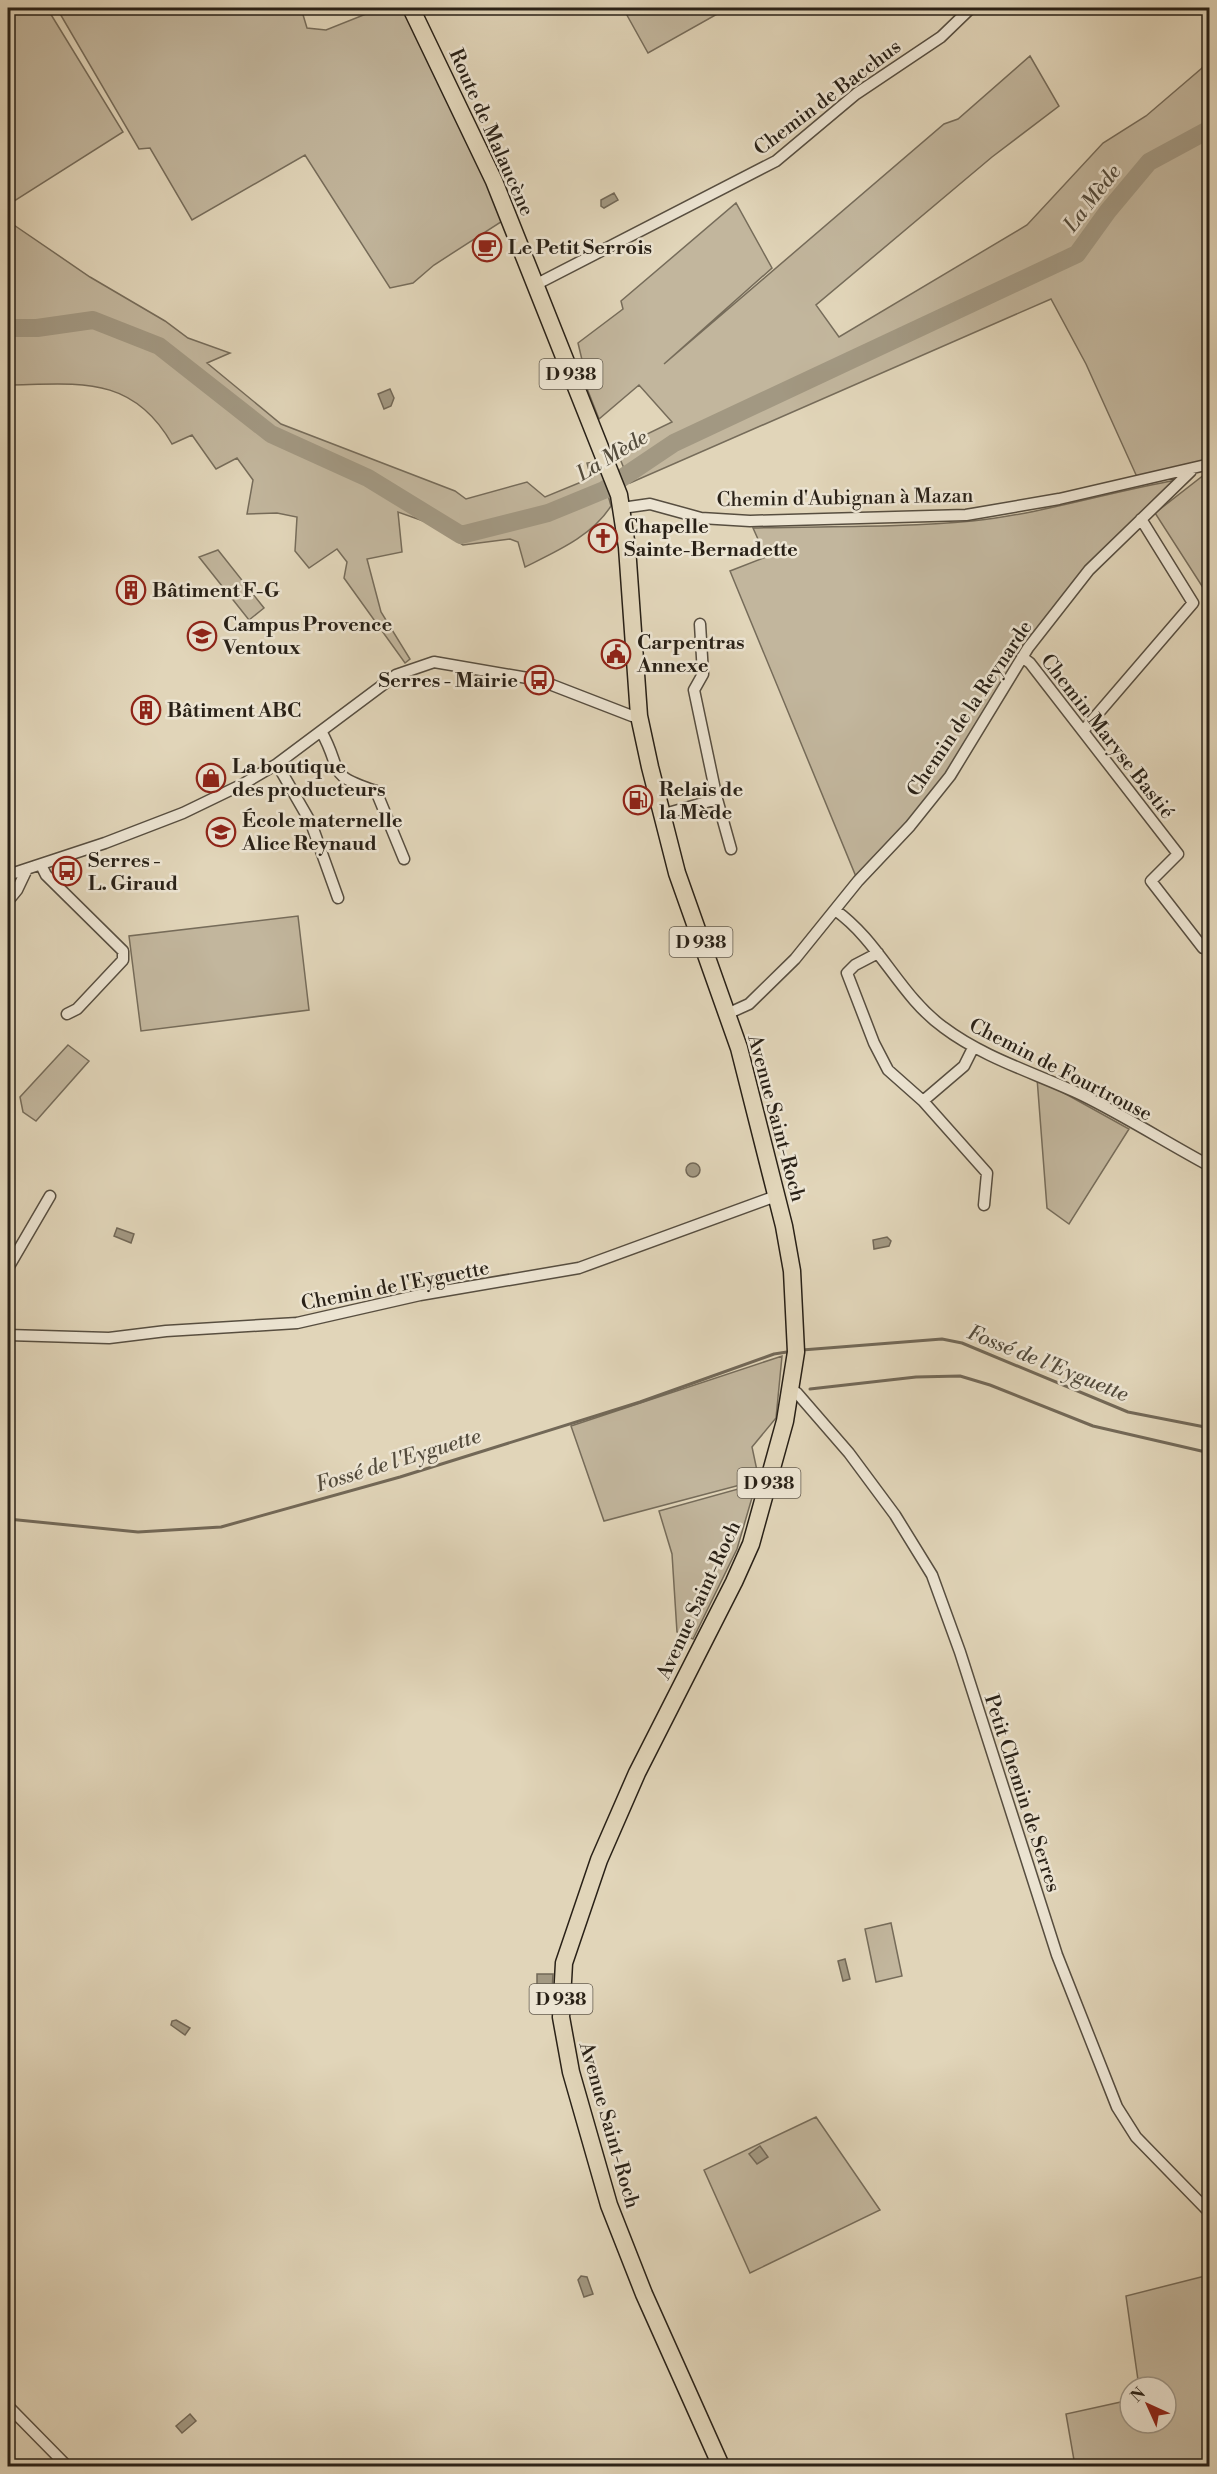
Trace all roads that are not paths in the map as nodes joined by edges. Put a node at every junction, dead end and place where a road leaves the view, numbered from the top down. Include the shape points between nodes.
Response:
1 (411, 8) edge
2 (971, 8) edge
3 (536, 285) junction
4 (1209, 464) edge
5 (1191, 471) junction
6 (612, 476) joint
7 (621, 502) junction
8 (1141, 519) junction
9 (700, 624) dead end
10 (1022, 657) junction
11 (639, 716) junction
12 (1083, 731) junction
13 (321, 732) junction
14 (277, 764) junction
15 (717, 799) junction
16 (661, 815) junction
17 (731, 849) dead end
18 (69, 855) junction
19 (404, 859) dead end
20 (42, 865) junction
21 (27, 869) junction
22 (8, 875) edge
23 (56, 885) junction
24 (338, 898) dead end
25 (8, 901) edge
26 (835, 910) junction
27 (1203, 948) dead end
28 (878, 953) junction
29 (67, 1014) dead end
30 (727, 1014) junction
31 (973, 1048) junction
32 (923, 1101) junction
33 (1209, 1166) edge
34 (50, 1196) dead end
35 (776, 1196) junction
36 (984, 1205) dead end
37 (8, 1268) edge
38 (8, 1335) edge
39 (792, 1391) junction
40 (1209, 2213) edge
41 (8, 2406) edge
42 (67, 2466) edge
43 (721, 2466) edge

1 - 3 main road, Route de Malaucène / D 938 via 485,160
2 - 3 street, Chemin de Bacchus via 941,37 856,94 776,161
3 - 6 main road, Route de Malaucène / D 938
4 - 5 street, Chemin d'Aubignan à Mazan
5 - 7 street, Chemin d'Aubignan à Mazan via 966,515 750,521 701,518 650,504
5 - 8 street, Chemin de la Reynarde
6 - 7 main road, Avenue Saint-Roch / D 938
7 - 11 main road, Avenue Saint-Roch / D 938
8 - 10 street, Chemin de la Reynarde via 1089,570
8 - 12 street via 1193,603
9 - 15 street via 703,674 694,690
10 - 12 street, Chemin Maryse Bastié
10 - 26 street, Chemin de la Reynarde via 950,776
11 - 13 street via 539,680 434,662 396,675
11 - 16 main road, Avenue Saint-Roch / D 938
12 - 27 street, Chemin Maryse Bastié via 1178,854 1151,881
13 - 14 street
13 - 19 street via 344,780 376,791
14 - 18 street via 183,813
14 - 24 street via 310,823
15 - 16 street
15 - 17 street
16 - 30 main road, Avenue Saint-Roch / D 938 via 677,873
18 - 20 street
18 - 23 street via 68,871
20 - 21 street
20 - 23 street via 46,876
21 - 22 street
21 - 25 street
23 - 29 street via 118,945 124,956 77,1009
26 - 28 street, Chemin de Fourtrouse
26 - 30 street, Chemin de la Reynarde via 754,1000
28 - 31 street, Chemin de Fourtrouse via 934,1020
28 - 32 street via 855,964 847,973 888,1070
30 - 35 main road, Avenue Saint-Roch / D 938
31 - 32 street via 964,1066
31 - 33 street, Chemin de Fourtrouse via 1083,1096
32 - 36 street via 987,1173
34 - 37 street
35 - 38 street, Chemin de l'Eyguette via 579,1268 420,1295 309,1320 109,1338
35 - 39 main road, Avenue Saint-Roch / D 938 via 789,1252 794,1300 796,1352
39 - 40 street, Petit Chemin de Serres via 849,1453 895,1515 932,1575 1058,1955 1117,2107 1136,2137
39 - 43 main road, Avenue Saint-Roch / D 938 via 751,1544 637,1773 603,1851 572,1934 561,1991 565,2044 609,2205
41 - 42 street

